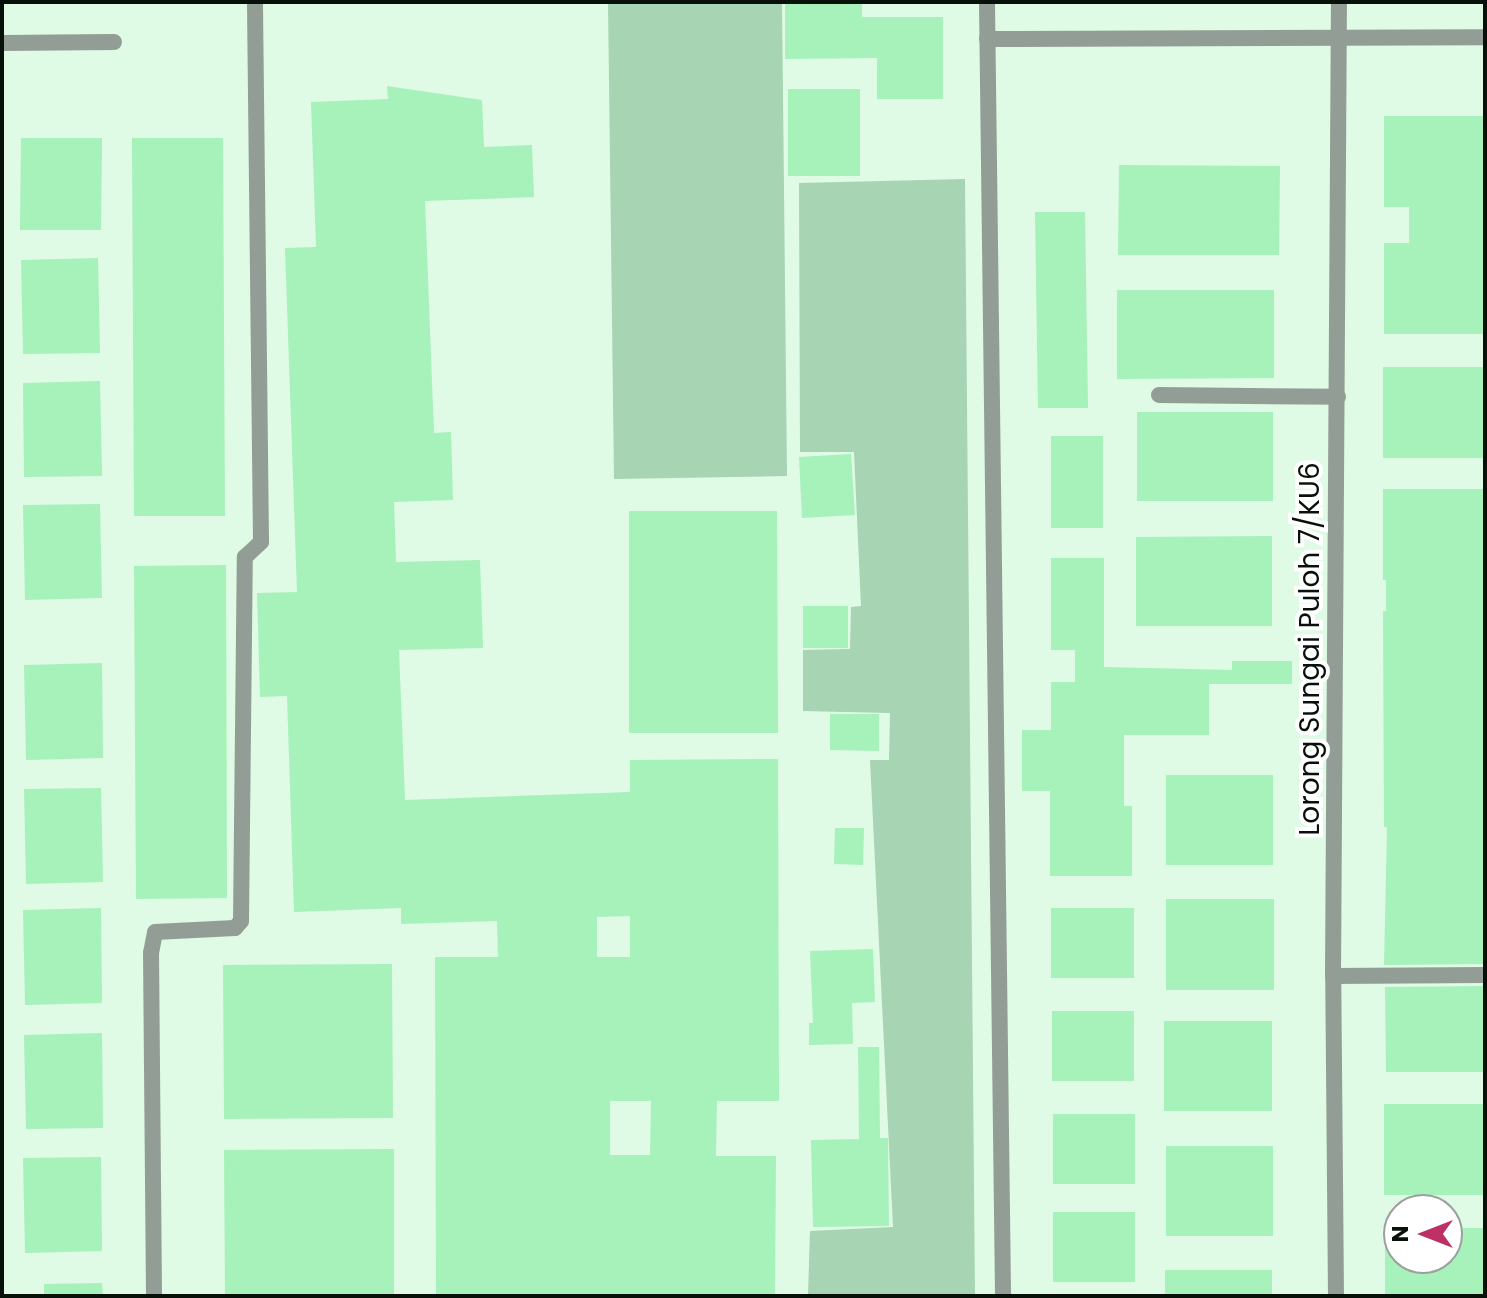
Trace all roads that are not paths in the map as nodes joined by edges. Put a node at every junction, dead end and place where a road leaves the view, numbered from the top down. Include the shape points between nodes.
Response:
1 (255, 2) edge
2 (987, 2) edge
3 (1339, 2) edge
4 (1339, 36) junction
5 (1485, 37) edge
6 (987, 39) junction
7 (114, 42) dead end
8 (2, 43) edge
9 (1159, 395) dead end
10 (1338, 397) junction
11 (1485, 975) edge
12 (1333, 976) junction
13 (154, 1296) edge
14 (1003, 1296) edge
15 (1336, 1296) edge

1 - 13 street via 261,542 245,557 241,921 235,928 155,932
2 - 6 street
3 - 4 street, Lorong Sungai Puloh 7/KU6
4 - 5 street
4 - 6 street
4 - 10 street, Lorong Sungai Puloh 7/KU6
6 - 14 street
7 - 8 street
9 - 10 street
10 - 12 street, Lorong Sungai Puloh 7/KU6
11 - 12 street
12 - 15 street, Lorong Sungai Puloh 7/KU6

